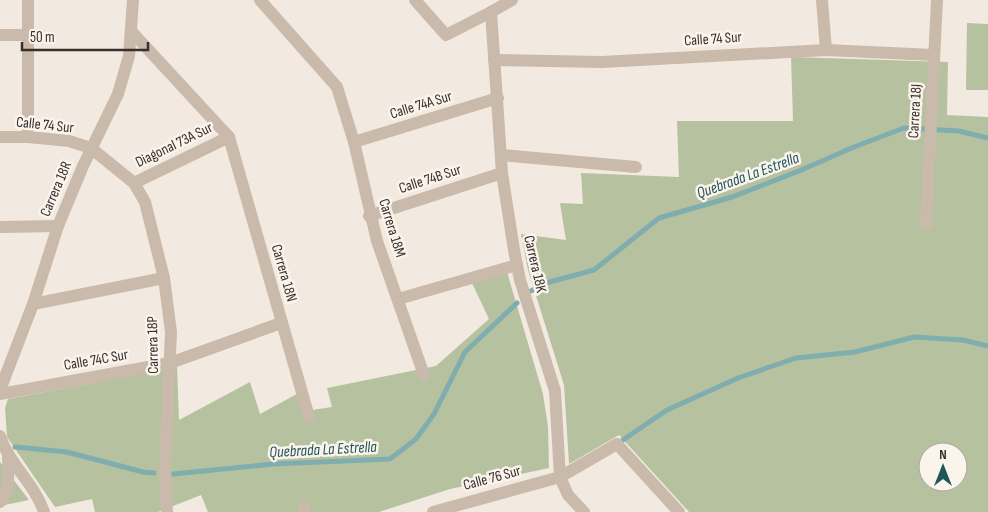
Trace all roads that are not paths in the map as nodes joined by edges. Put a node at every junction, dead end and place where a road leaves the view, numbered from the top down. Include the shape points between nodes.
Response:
1 (28, 0) edge
2 (133, 0) edge
3 (260, 0) edge
4 (415, 0) edge
5 (512, 0) edge
6 (822, 0) edge
7 (937, 0) edge
8 (491, 12) junction
9 (132, 32) junction
10 (0, 35) edge
11 (28, 35) junction
12 (826, 50) junction
13 (934, 55) junction
14 (494, 60) junction
15 (498, 98) junction
16 (28, 137) junction
17 (229, 137) junction
18 (0, 138) edge
19 (354, 142) junction
20 (91, 148) junction
21 (501, 155) junction
22 (636, 168) dead end
23 (502, 172) junction
24 (134, 183) junction
25 (369, 216) junction
26 (926, 224) dead end
27 (58, 226) junction
28 (0, 227) edge
29 (517, 265) junction
30 (164, 278) junction
31 (398, 299) junction
32 (33, 304) junction
33 (281, 323) junction
34 (170, 363) junction
35 (424, 375) dead end
36 (0, 392) edge
37 (309, 418) dead end
38 (0, 436) edge
39 (8, 454) junction
40 (560, 477) junction
41 (0, 502) edge
42 (44, 512) edge
43 (167, 512) edge
44 (433, 512) edge
45 (584, 512) edge
46 (679, 512) edge

1 - 11 street
2 - 9 street, Carrera 18R
3 - 19 street, Carrera 18M via 337,87
4 - 8 street via 446,35
5 - 8 street
6 - 12 street
7 - 13 street, Carrera 18J
8 - 14 street, Carrera 18K
9 - 17 street
9 - 20 street, Carrera 18R via 125,76
10 - 11 street
11 - 16 street
12 - 13 street, Calle 74 Sur
12 - 14 street, Calle 74 Sur via 602,62
13 - 26 street, Carrera 18J
14 - 15 street, Carrera 18K
15 - 19 street, Calle 74A Sur
15 - 21 street, Carrera 18K
16 - 18 street, Calle 74 Sur
16 - 20 street, Calle 74 Sur via 68,141
17 - 24 street, Diagonal 73A Sur
17 - 33 street, Carrera 18N
19 - 25 street, Carrera 18M
20 - 24 street, Calle 74 Sur
20 - 27 street, Carrera 18R
21 - 22 street
21 - 23 street, Carrera 18K
23 - 25 street, Calle 74B Sur
23 - 29 street, Carrera 18K
24 - 30 street, Carrera 18P via 145,202
25 - 31 street, Carrera 18M
27 - 28 street
27 - 32 street, Carrera 18R
29 - 31 street
29 - 40 street, Carrera 18K via 554,391
30 - 32 street
30 - 34 street, Carrera 18P via 171,332
31 - 35 street, Carrera 18M
32 - 36 street, Carrera 18R
33 - 34 street, Calle 74C Sur
33 - 37 street, Carrera 18N
34 - 36 street, Calle 74C Sur
34 - 43 street, Carrera 18P via 165,465
38 - 39 street
39 - 41 street via 8,485
39 - 42 street
40 - 44 street, Calle 76 Sur
40 - 45 street, Carrera 18K via 568,495
40 - 46 street, Calle 76 Sur via 617,444

